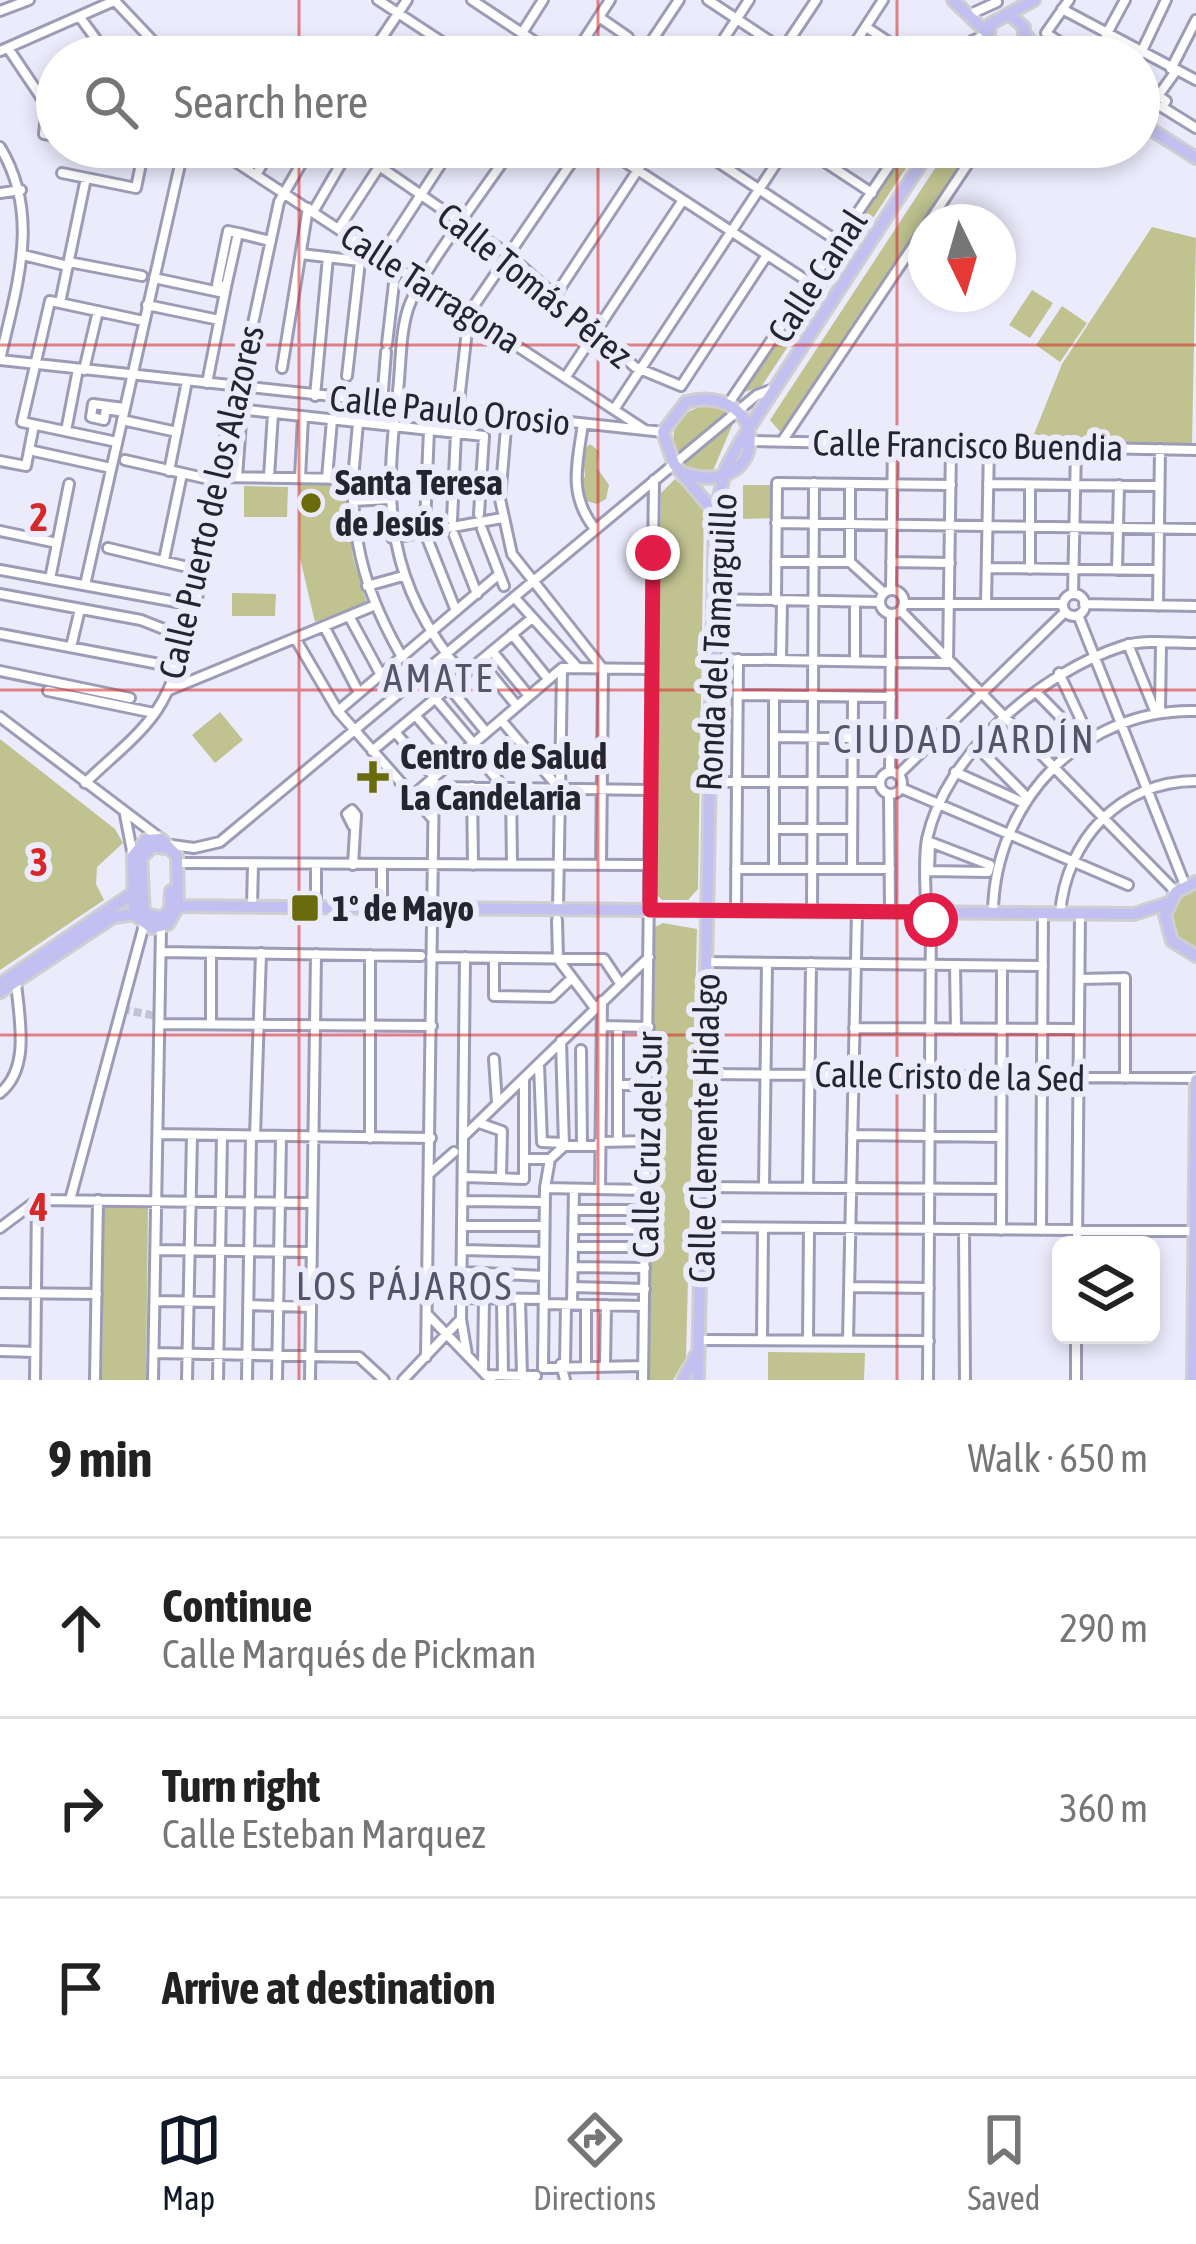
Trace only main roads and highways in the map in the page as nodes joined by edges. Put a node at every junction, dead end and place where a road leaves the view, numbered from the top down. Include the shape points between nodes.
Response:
1 (953, 0) edge
2 (1034, 1) edge
3 (972, 12) junction
4 (1011, 16) junction
5 (997, 18) junction
6 (1025, 31) junction
7 (987, 36) joint
8 (1021, 36) edge
9 (1028, 36) edge
10 (1160, 135) edge
11 (1196, 158) edge
12 (918, 168) edge
13 (750, 425) junction
14 (686, 474) junction
15 (723, 478) junction
16 (715, 513) junction
17 (172, 884) junction
18 (1181, 891) edge
19 (133, 893) junction
20 (178, 904) junction
21 (707, 910) junction
22 (134, 914) junction
23 (1138, 914) junction
24 (1165, 927) junction
25 (1196, 956) edge
26 (0, 988) edge
27 (1196, 1079) edge
28 (1195, 1231) edge
29 (700, 1343) junction
30 (694, 1380) edge
31 (1193, 1380) edge

1 - 3 main road
2 - 4 main road
2 - 6 main road
3 - 5 main road
3 - 7 main road
4 - 5 main road
4 - 6 main road
5 - 7 main road
6 - 8 main road
6 - 9 main road
10 - 11 main road
12 - 13 main road, Ronda del Tamarguillo
13 - 14 main road via 734,408 686,402 664,432
13 - 15 main road, Ronda del Tamarguillo
14 - 15 main road
14 - 16 main road
15 - 16 main road, Ronda del Tamarguillo
16 - 21 main road, Ronda del Tamarguillo
17 - 17 main road via 171,856 159,845 146,849 141,907 148,917 167,914
17 - 20 main road
18 - 23 main road
18 - 24 main road
19 - 20 main road via 134,856 146,840 166,842 177,862
19 - 22 main road
19 - 26 main road
20 - 21 main road via 557,915
20 - 22 main road via 161,928
21 - 23 main road
21 - 29 main road, Calle Clemente Hidalgo
22 - 26 main road via 113,916
23 - 24 main road
24 - 25 main road
27 - 28 main road
28 - 31 main road
29 - 30 main road, Calle Clemente Hidalgo
29 - 30 main road, Calle Clemente Hidalgo

